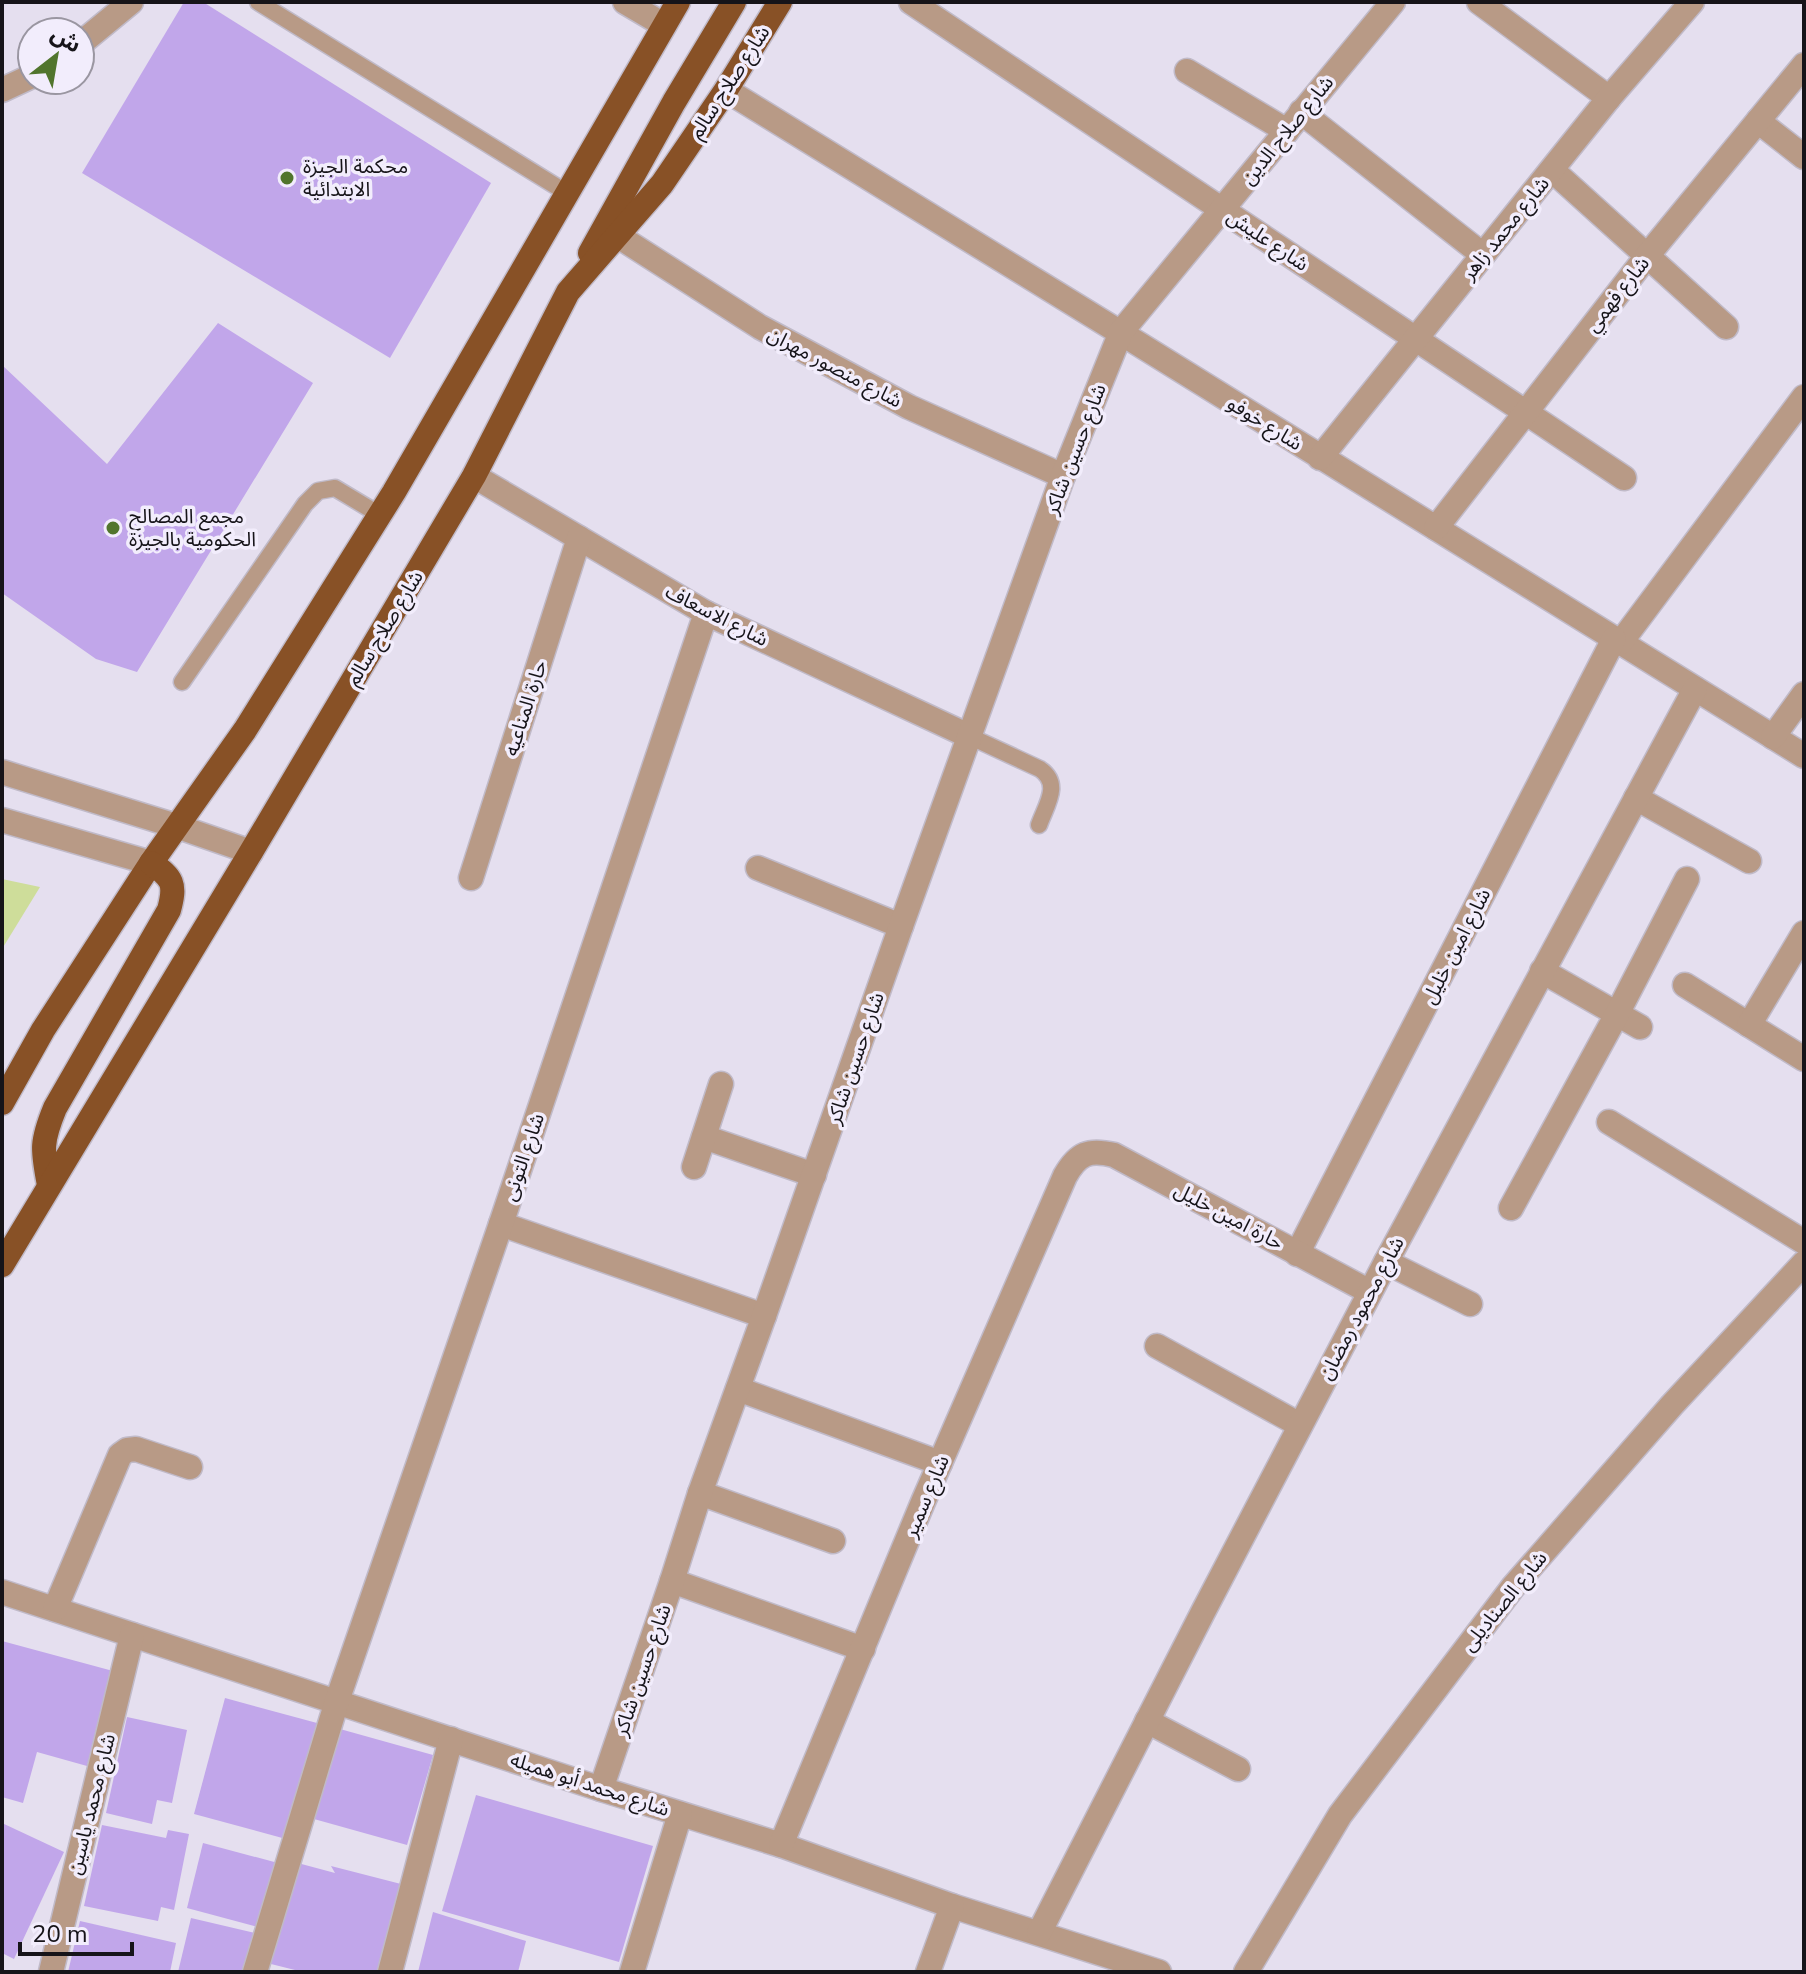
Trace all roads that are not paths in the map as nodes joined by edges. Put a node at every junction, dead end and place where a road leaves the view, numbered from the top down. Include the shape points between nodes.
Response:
1 (131, 2) edge
2 (258, 2) edge
3 (625, 2) edge
4 (678, 2) edge
5 (734, 2) edge
6 (780, 2) edge
7 (911, 2) edge
8 (1393, 2) edge
9 (1479, 2) edge
10 (1692, 2) edge
11 (664, 25) junction
12 (96, 31) edge
13 (1804, 65) edge
14 (1187, 71) dead end
15 (726, 90) junction
16 (1609, 98) junction
17 (1758, 121) junction
18 (1294, 122) junction
19 (1804, 157) edge
20 (1552, 170) junction
21 (567, 193) junction
22 (1222, 209) junction
23 (618, 236) junction
24 (1483, 255) junction
25 (1647, 256) junction
26 (568, 292) junction
27 (1726, 327) dead end
28 (1121, 332) junction
29 (1416, 339) junction
30 (1804, 397) edge
31 (1526, 412) junction
32 (1320, 458) junction
33 (474, 476) junction
34 (1063, 476) junction
35 (1624, 478) dead end
36 (380, 515) junction
37 (1436, 528) junction
38 (579, 538) junction
39 (706, 613) junction
40 (1617, 640) junction
41 (182, 682) dead end
42 (1695, 689) junction
43 (1804, 694) edge
44 (971, 737) junction
45 (1773, 737) junction
46 (1804, 756) edge
47 (2, 772) edge
48 (1636, 798) junction
49 (2, 820) edge
50 (1039, 825) dead end
51 (176, 826) junction
52 (251, 852) junction
53 (1749, 861) dead end
54 (151, 863) junction
55 (758, 868) dead end
56 (471, 878) dead end
57 (1687, 879) dead end
58 (901, 926) junction
59 (1804, 933) edge
60 (1542, 971) junction
61 (1685, 985) dead end
62 (1617, 1014) junction
63 (1749, 1025) junction
64 (1640, 1027) dead end
65 (1804, 1059) edge
66 (721, 1084) dead end
67 (2, 1103) edge
68 (1609, 1122) dead end
69 (704, 1137) junction
70 (1085, 1154) joint
71 (694, 1167) dead end
72 (814, 1175) junction
73 (49, 1185) junction
74 (1511, 1208) dead end
75 (501, 1224) junction
76 (1804, 1242) edge
77 (1297, 1254) junction
78 (1386, 1262) junction
79 (1804, 1263) edge
80 (2, 1265) edge
81 (1370, 1292) junction
82 (1470, 1304) dead end
83 (764, 1316) junction
84 (1157, 1346) dead end
85 (738, 1389) junction
86 (1300, 1425) junction
87 (940, 1463) junction
88 (190, 1467) dead end
89 (700, 1493) junction
90 (833, 1541) dead end
91 (2, 1571) edge
92 (672, 1581) junction
93 (11, 1594) edge
94 (55, 1609) junction
95 (132, 1635) junction
96 (863, 1649) junction
97 (337, 1701) junction
98 (1147, 1721) junction
99 (451, 1739) junction
100 (1238, 1769) dead end
101 (601, 1789) junction
102 (680, 1814) junction
103 (781, 1845) junction
104 (952, 1906) junction
105 (1039, 1933) junction
106 (262, 1970) edge
107 (51, 1972) edge
108 (390, 1972) edge
109 (632, 1972) edge
110 (928, 1972) edge
111 (1159, 1972) edge
112 (1246, 1972) edge

1 - 12 street
2 - 21 lane
3 - 11 street
4 - 11 highway
5 - 26 highway
6 - 15 highway, شارع صلاح سالم
7 - 22 street, شارع عليش
8 - 18 street, شارع صلاح الدين
9 - 16 street
10 - 16 street, شارع محمد زاهر
11 - 21 highway
13 - 17 street, شارع فهمي
14 - 18 street
15 - 23 highway, شارع صلاح سالم via 662,184
15 - 28 street, شارع خوفو
16 - 20 street, شارع محمد زاهر
17 - 19 street
17 - 25 street, شارع فهمي
18 - 22 street, شارع صلاح الدين
18 - 24 street
20 - 24 street, شارع محمد زاهر
20 - 25 street
21 - 36 highway
22 - 28 street, شارع صلاح الدين
22 - 29 street, شارع عليش
23 - 26 highway, شارع صلاح سالم
23 - 34 street, شارع منصور مهران via 760,327 909,407
24 - 29 street, شارع محمد زاهر
25 - 27 street
25 - 31 street, شارع فهمي
26 - 33 highway, شارع صلاح سالم
28 - 32 street, شارع خوفو
28 - 34 street, شارع حسين شاكر
29 - 31 street, شارع عليش
29 - 32 street, شارع محمد زاهر
30 - 40 street, شارع امين خليل
31 - 35 street, شارع عليش
31 - 37 street, شارع فهمي
32 - 37 street, شارع خوفو
33 - 38 street, شارع الاسعاف
33 - 52 highway, شارع صلاح سالم
34 - 44 street, شارع حسين شاكر
36 - 41 lane via 335,488 318,491
36 - 51 highway via 245,730
37 - 40 street, شارع خوفو
38 - 39 street, شارع الاسعاف
38 - 56 street, حارة المناعيه
39 - 44 street, شارع الاسعاف
39 - 75 street, شارع التونى
40 - 42 street, شارع خوفو
40 - 77 street, شارع امين خليل
42 - 45 street, شارع خوفو
42 - 48 street, شارع محمود رمضان
43 - 45 street
44 - 50 lane via 1048,774 1051,794
44 - 58 street, شارع حسين شاكر
45 - 46 street, شارع خوفو
47 - 51 street
48 - 53 street
48 - 60 street, شارع محمود رمضان
49 - 54 street
51 - 52 street
51 - 54 highway
52 - 73 highway, شارع صلاح سالم
54 - 67 highway
54 - 73 highway via 171,882 169,910 46,1128 42,1149
55 - 58 street
57 - 62 street
58 - 72 street, شارع حسين شاكر
59 - 63 street
60 - 62 street
60 - 78 street, شارع محمود رمضان
61 - 63 street
62 - 64 street
62 - 74 street
63 - 65 street
66 - 69 street
68 - 76 street
69 - 71 street
69 - 72 street
70 - 77 street, حارة امين خليل via 1114,1155
70 - 87 street, شارع سمير via 1065,1176
72 - 83 street, شارع حسين شاكر
73 - 80 highway, شارع صلاح سالم
75 - 83 street
75 - 97 street, شارع التونى
77 - 81 street, حارة امين خليل
78 - 81 street, شارع محمود رمضان
78 - 82 street
79 - 112 street, شارع الصناديلى via 1513,1587 1340,1815
81 - 86 street, شارع محمود رمضان
83 - 85 street, شارع حسين شاكر
84 - 86 street
85 - 87 street
85 - 89 street, شارع حسين شاكر
86 - 98 street, شارع محمود رمضان
87 - 96 street, شارع سمير
88 - 94 street via 136,1449 120,1455
89 - 90 street
89 - 92 street, شارع حسين شاكر
91 - 93 street, شارع محمد أبو هميله
92 - 96 street
92 - 101 street, شارع حسين شاكر
93 - 94 street, شارع محمد أبو هميله
94 - 95 street, شارع محمد أبو هميله
95 - 97 street, شارع محمد أبو هميله
95 - 107 street, شارع محمد ياسين
96 - 103 street, شارع سمير
97 - 99 street, شارع محمد أبو هميله
97 - 106 street, شارع التونى
98 - 100 street
98 - 105 street, شارع محمود رمضان
99 - 101 street, شارع محمد أبو هميله
99 - 108 street
101 - 102 street, شارع محمد أبو هميله
102 - 103 street, شارع محمد أبو هميله
102 - 109 street
103 - 104 street, شارع محمد أبو هميله
104 - 105 street, شارع محمد أبو هميله
104 - 110 street
105 - 111 street, شارع محمد أبو هميله

